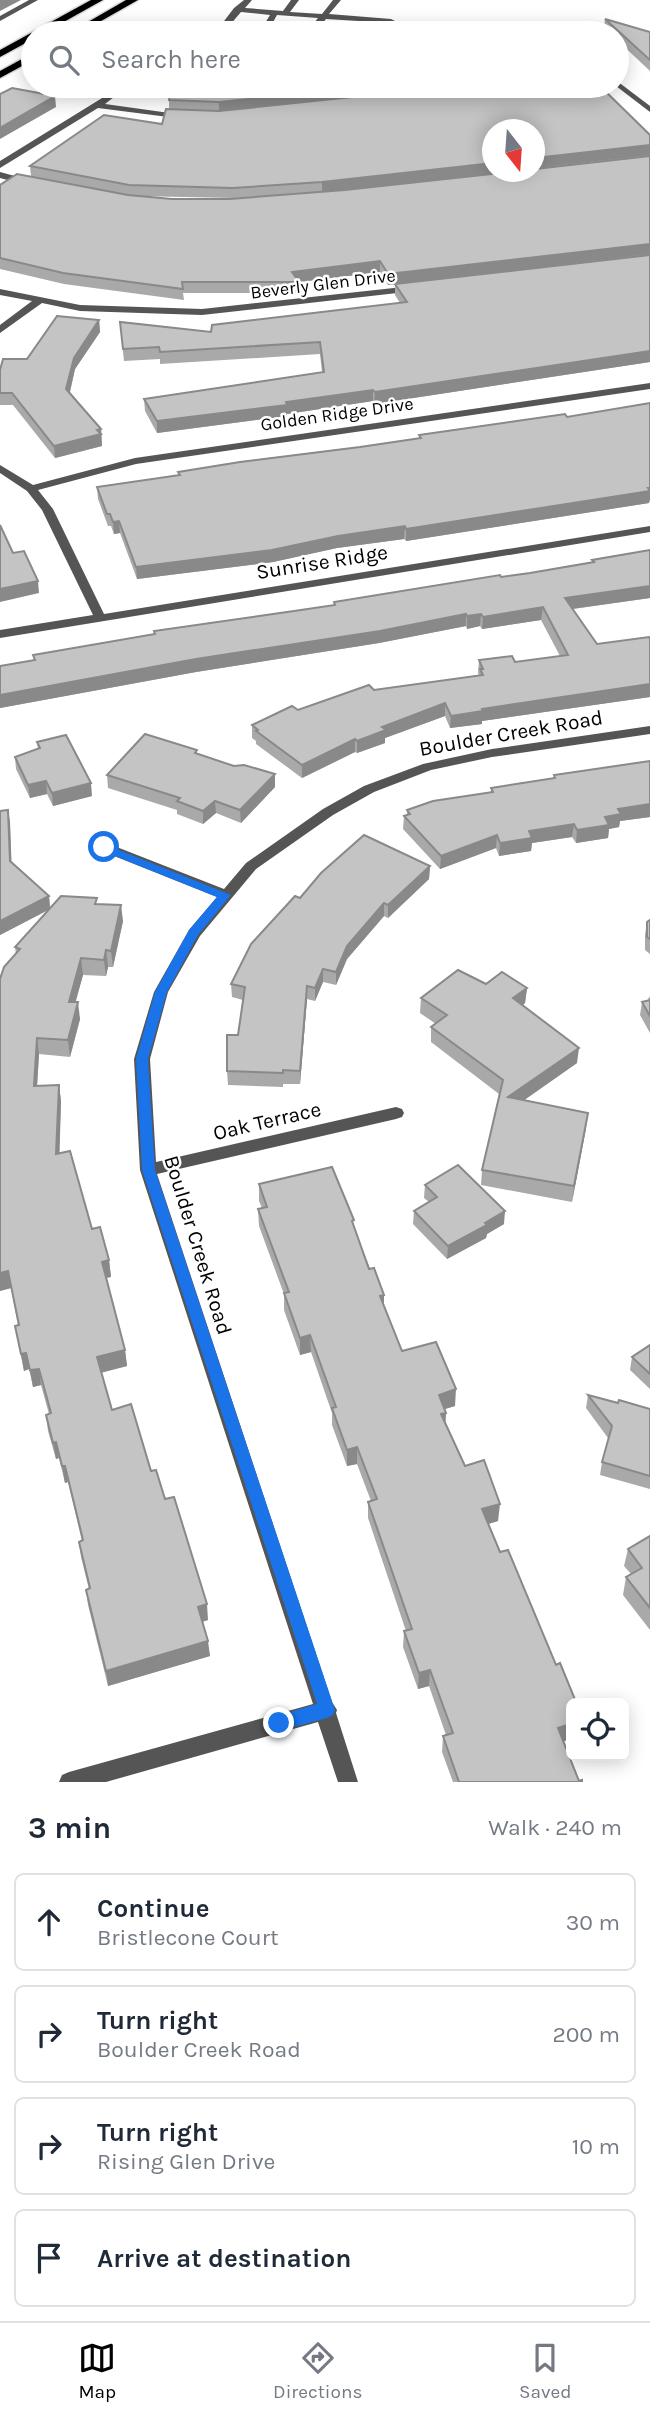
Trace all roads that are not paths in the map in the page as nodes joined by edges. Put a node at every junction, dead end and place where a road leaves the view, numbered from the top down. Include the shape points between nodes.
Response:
1 (34, 0) edge
2 (98, 0) edge
3 (133, 0) edge
4 (248, 0) edge
5 (295, 0) edge
6 (337, 0) edge
7 (237, 10) junction
8 (279, 13) junction
9 (322, 17) junction
10 (0, 19) edge
11 (59, 21) edge
12 (95, 21) edge
13 (228, 21) edge
14 (273, 21) edge
15 (319, 21) edge
16 (349, 21) edge
17 (21, 42) edge
18 (0, 54) edge
19 (21, 63) edge
20 (0, 75) edge
21 (629, 93) edge
22 (108, 98) edge
23 (96, 106) junction
24 (650, 110) edge
25 (198, 117) edge
26 (0, 165) edge
27 (0, 175) edge
28 (46, 187) edge
29 (428, 287) edge
30 (0, 292) edge
31 (39, 302) junction
32 (0, 330) edge
33 (650, 386) edge
34 (0, 468) edge
35 (31, 489) junction
36 (650, 529) edge
37 (100, 618) junction
38 (0, 634) edge
39 (650, 730) edge
40 (104, 847) dead end
41 (225, 895) junction
42 (396, 1113) dead end
43 (148, 1170) junction
44 (327, 1710) junction
45 (69, 1782) edge
46 (348, 1782) edge

1 - 10 street
2 - 11 main road
3 - 12 main road
4 - 7 street
5 - 8 street
6 - 9 street
7 - 8 street
7 - 13 street
8 - 9 street
8 - 14 street
9 - 15 street
9 - 16 street
17 - 18 main road
19 - 20 main road
21 - 24 street
22 - 23 street
23 - 25 street
23 - 26 street
27 - 28 street
29 - 31 street, Beverly Glen Drive via 202,312 107,310
30 - 31 street, Beverly Glen Drive
31 - 32 street
33 - 35 street, Golden Ridge Drive via 135,461
34 - 35 street
35 - 37 street via 47,509
36 - 37 street, Sunrise Ridge
37 - 38 street, Sunrise Ridge
39 - 41 street, Boulder Creek Road via 492,753 428,767 369,789 251,866
40 - 41 street
41 - 43 street, Boulder Creek Road via 194,933 161,992 142,1059
42 - 43 street, Oak Terrace
43 - 44 street, Boulder Creek Road
44 - 45 street
44 - 46 street, Boulder Creek Road

